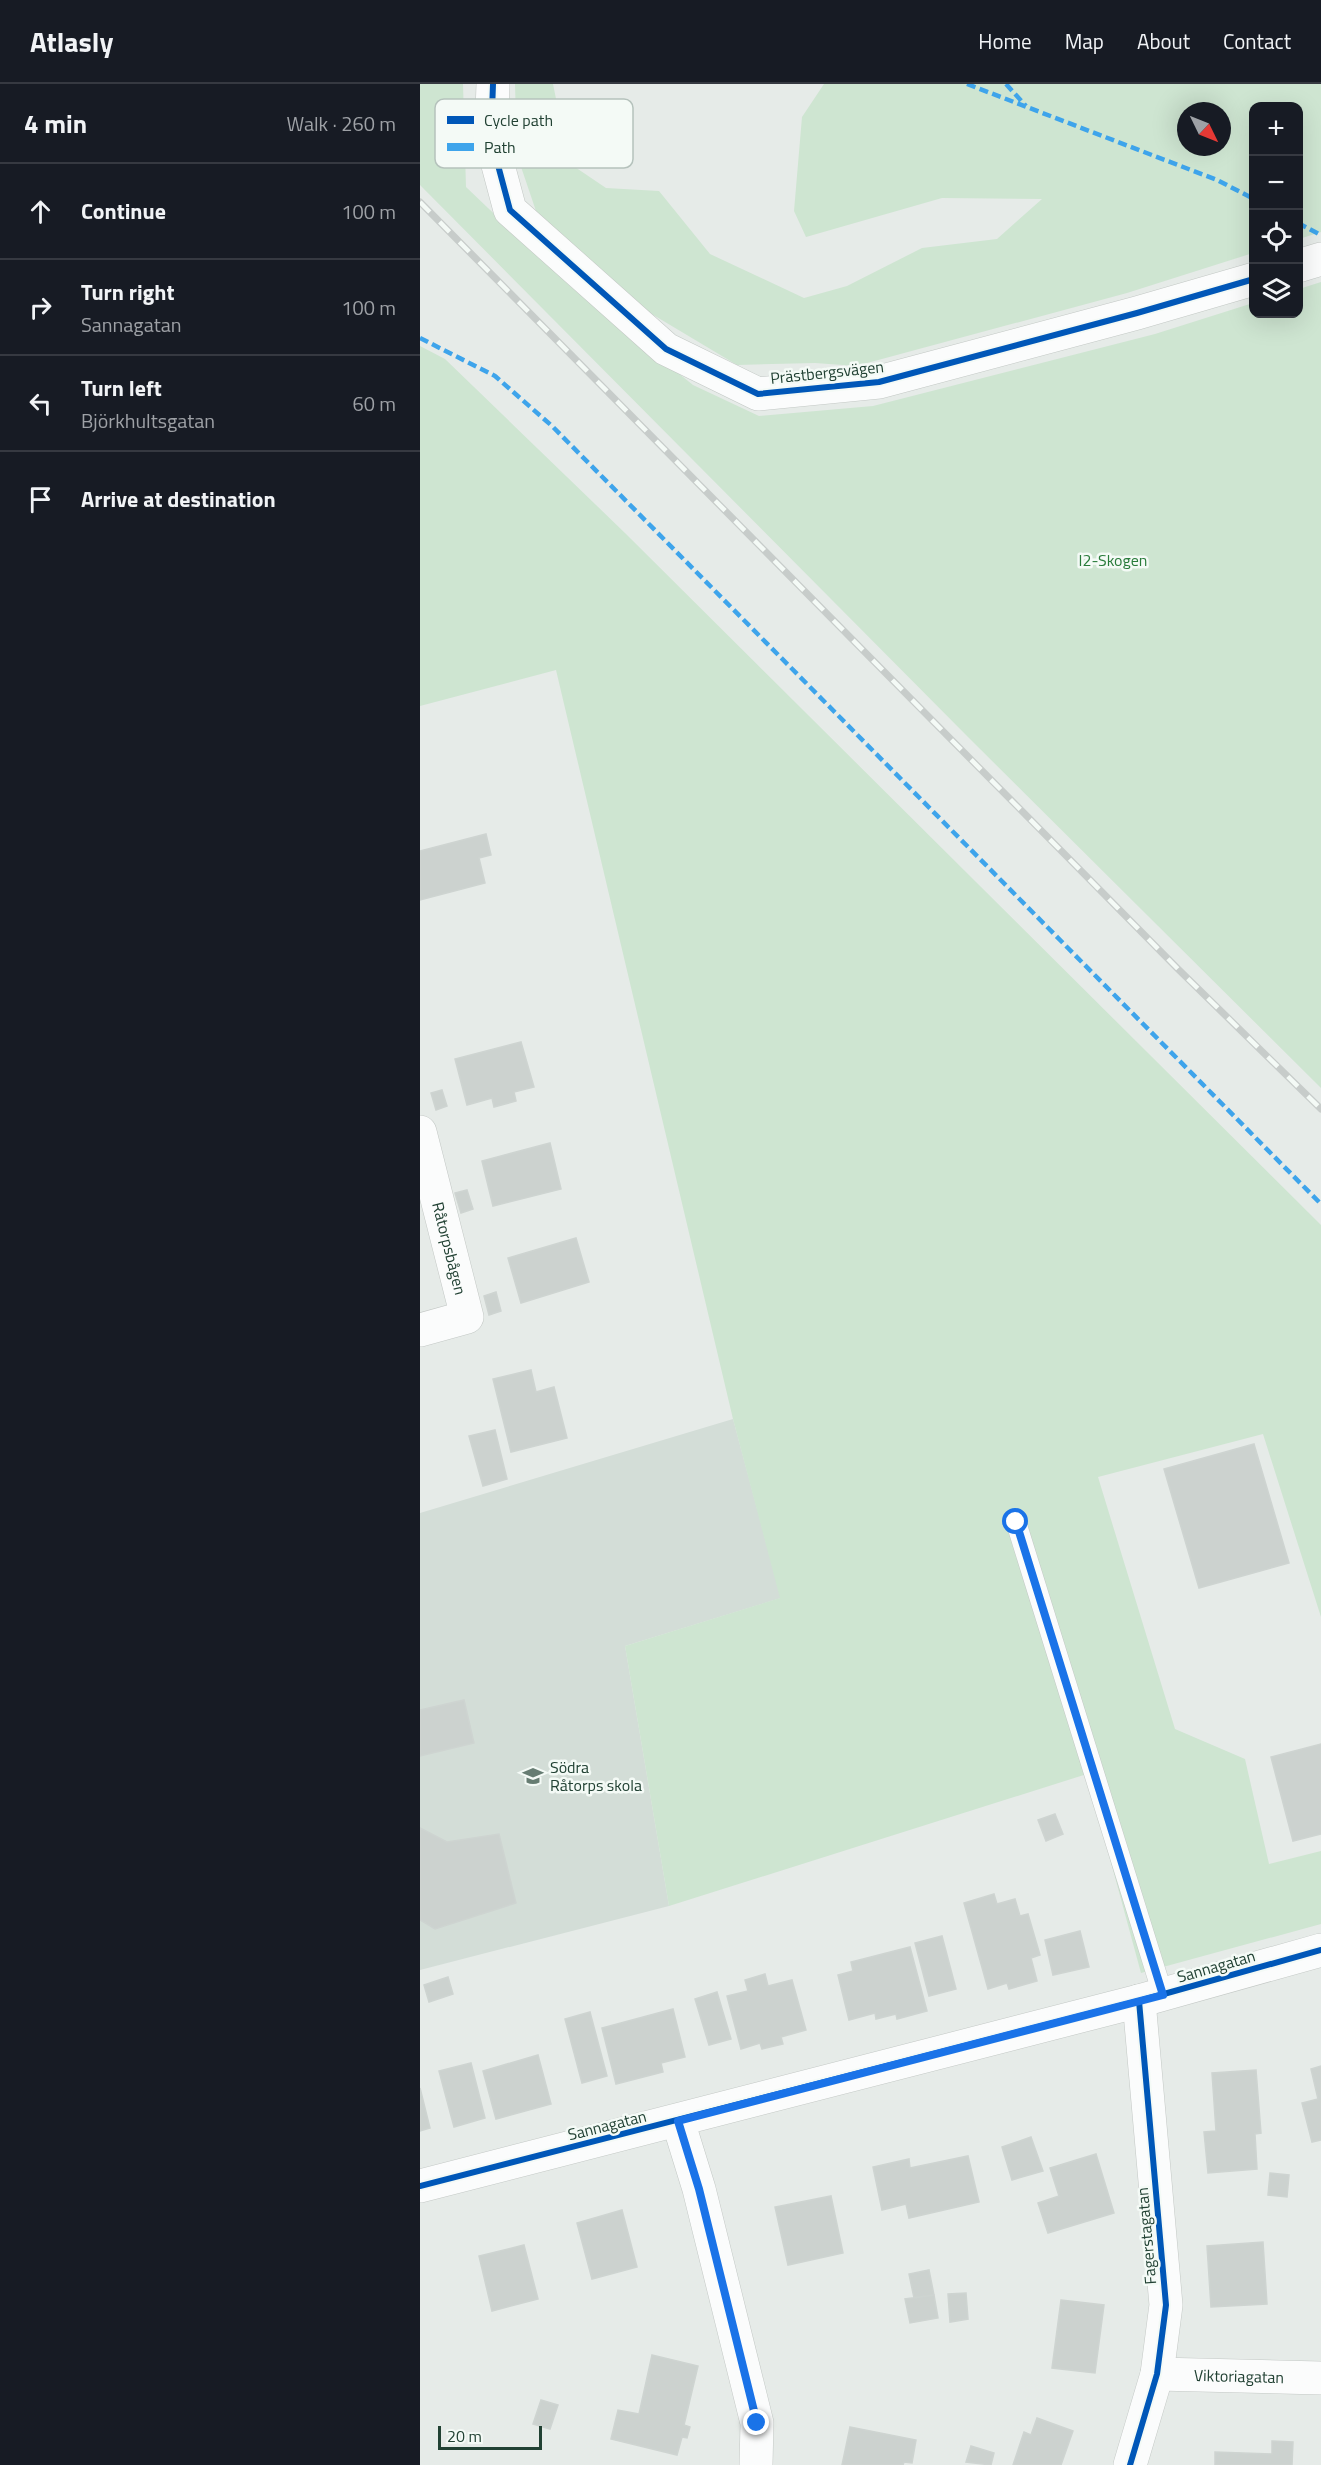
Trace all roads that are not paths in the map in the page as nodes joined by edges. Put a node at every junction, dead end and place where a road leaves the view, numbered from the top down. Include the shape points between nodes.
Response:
1 (492, 84) edge
2 (491, 99) edge
3 (498, 168) edge
4 (1321, 259) edge
5 (1303, 265) edge
6 (1249, 280) edge
7 (420, 1132) edge
8 (420, 1330) edge
9 (1016, 1522) dead end
10 (1321, 1950) edge
11 (1151, 1998) junction
12 (678, 2121) junction
13 (420, 2186) edge
14 (1157, 2374) junction
15 (1321, 2378) edge
16 (756, 2465) edge
17 (1130, 2465) edge

1 - 2 street, Prästbergsvägen
3 - 6 street, Prästbergsvägen via 510,210 666,349 758,394 879,382
4 - 5 street
7 - 8 street, Råtorpsbågen via 467,1317
9 - 11 lane
10 - 11 street, Sannagatan
11 - 12 street, Sannagatan
11 - 14 street, Fagerstagatan via 1166,2305
12 - 13 street, Sannagatan
12 - 16 street via 699,2189 757,2423
14 - 15 street, Viktoriagatan
14 - 17 street, Fagerstagatan

